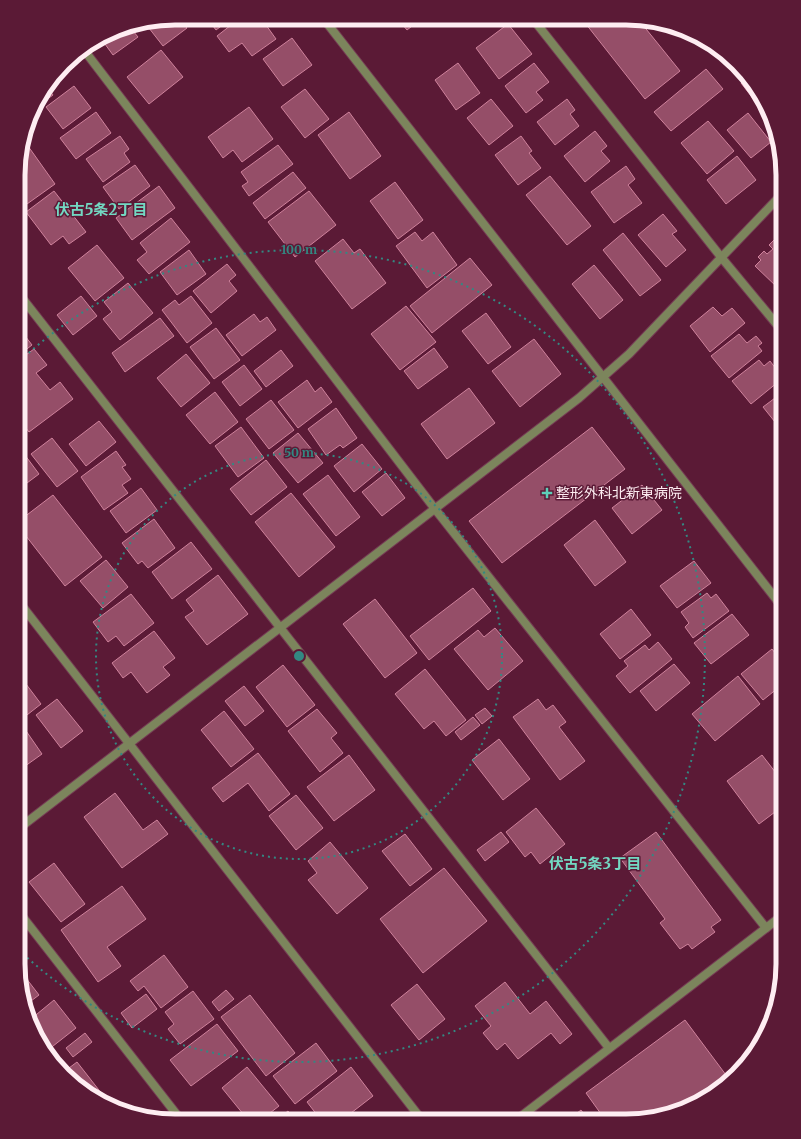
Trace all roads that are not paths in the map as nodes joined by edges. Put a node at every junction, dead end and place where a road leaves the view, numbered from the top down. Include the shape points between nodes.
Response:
1 (328, 25) edge
2 (538, 25) edge
3 (87, 54) edge
4 (776, 200) edge
5 (721, 257) junction
6 (25, 302) edge
7 (776, 324) edge
8 (603, 376) junction
9 (435, 509) junction
10 (776, 599) edge
11 (25, 610) edge
12 (280, 629) junction
13 (130, 743) junction
14 (25, 824) edge
15 (25, 920) edge
16 (776, 920) edge
17 (766, 928) junction
18 (609, 1048) junction
19 (176, 1114) edge
20 (417, 1114) edge
21 (524, 1114) edge

1 - 8 street
2 - 5 street
3 - 9 street
4 - 5 street
5 - 7 street
5 - 8 street via 629,354
6 - 12 street
8 - 9 street via 579,398
8 - 10 street
9 - 12 street
9 - 17 street
11 - 13 street
12 - 13 street
12 - 18 street
13 - 14 street
13 - 20 street
15 - 19 street
16 - 17 street
17 - 18 street
18 - 21 street

